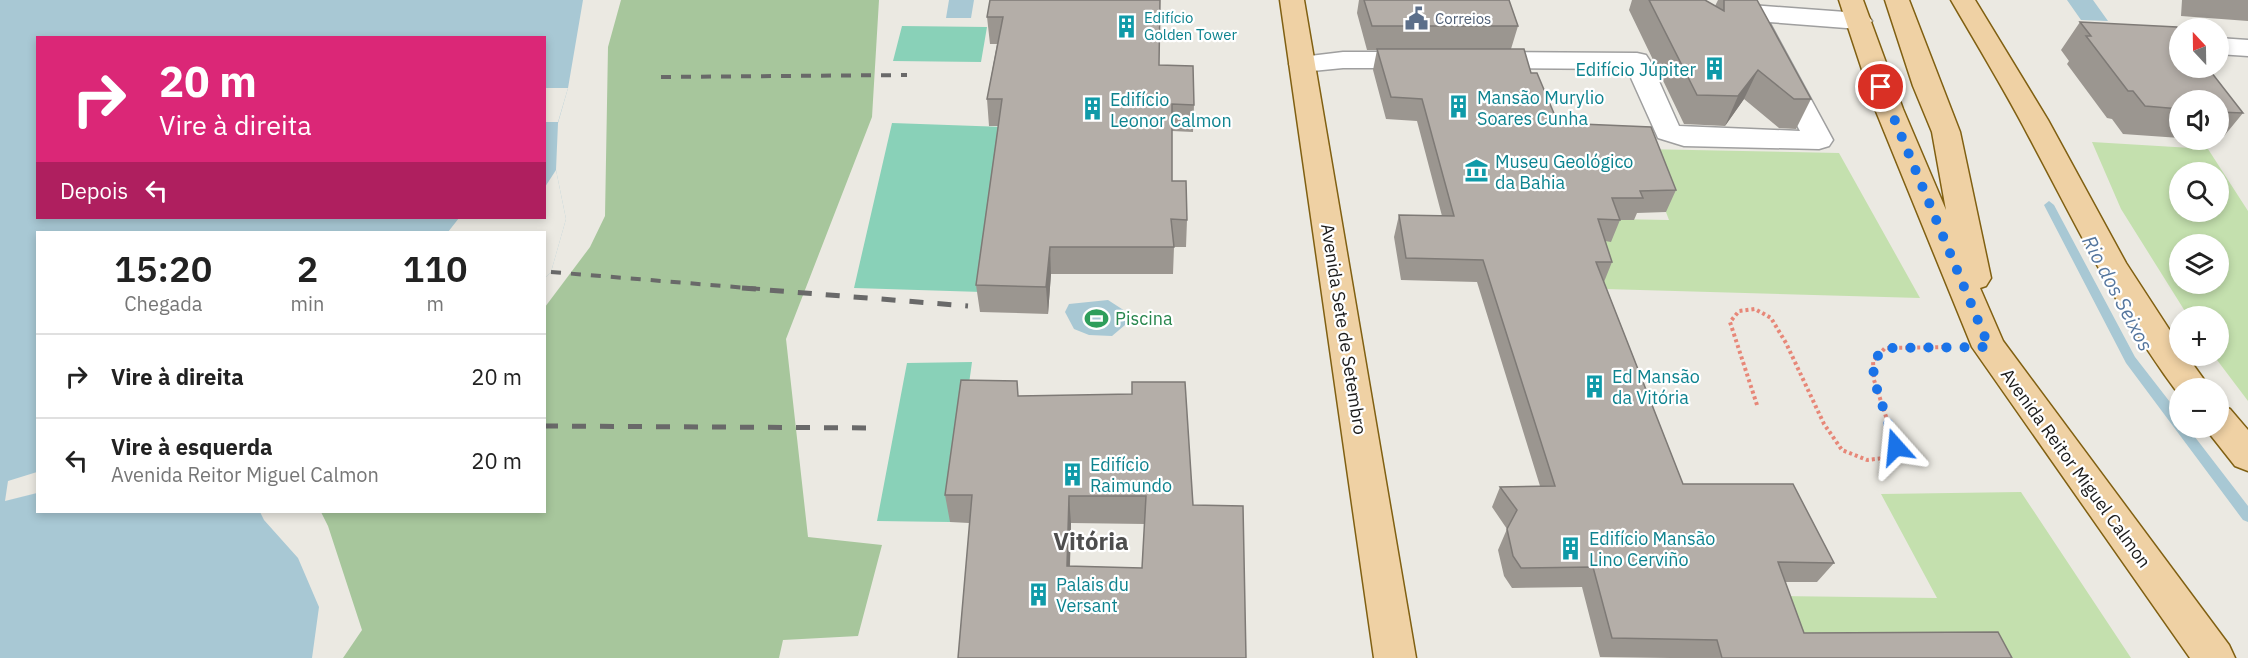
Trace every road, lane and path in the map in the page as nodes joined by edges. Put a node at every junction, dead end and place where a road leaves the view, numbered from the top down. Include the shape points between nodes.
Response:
1 (1292, 0) edge
2 (1897, 0) edge
3 (1963, 0) edge
4 (1855, 11) edge
5 (2229, 47) edge
6 (2248, 48) edge
7 (1302, 64) junction
8 (1989, 347) junction
9 (2185, 378) edge
10 (1757, 405) dead end
11 (2229, 433) edge
12 (2248, 456) edge
13 (1395, 658) edge
14 (2214, 658) edge

1 - 7 main road, Avenida Sete de Setembro
2 - 8 main road via 1946,132
3 - 9 main road via 2043,136 2124,290
4 - 7 street via 1750,13 1819,140 1684,137 1668,132 1637,61 1343,60
4 - 8 main road, Avenida Reitor Miguel Calmon via 1889,109
5 - 6 street
7 - 13 main road, Avenida Sete de Setembro
8 - 10 path via 1885,348 1873,361 1874,380 1896,447 1884,458 1867,460 1842,450 1824,424 1771,318 1755,309 1739,311 1730,322
8 - 14 main road, Avenida Reitor Miguel Calmon
11 - 12 main road

